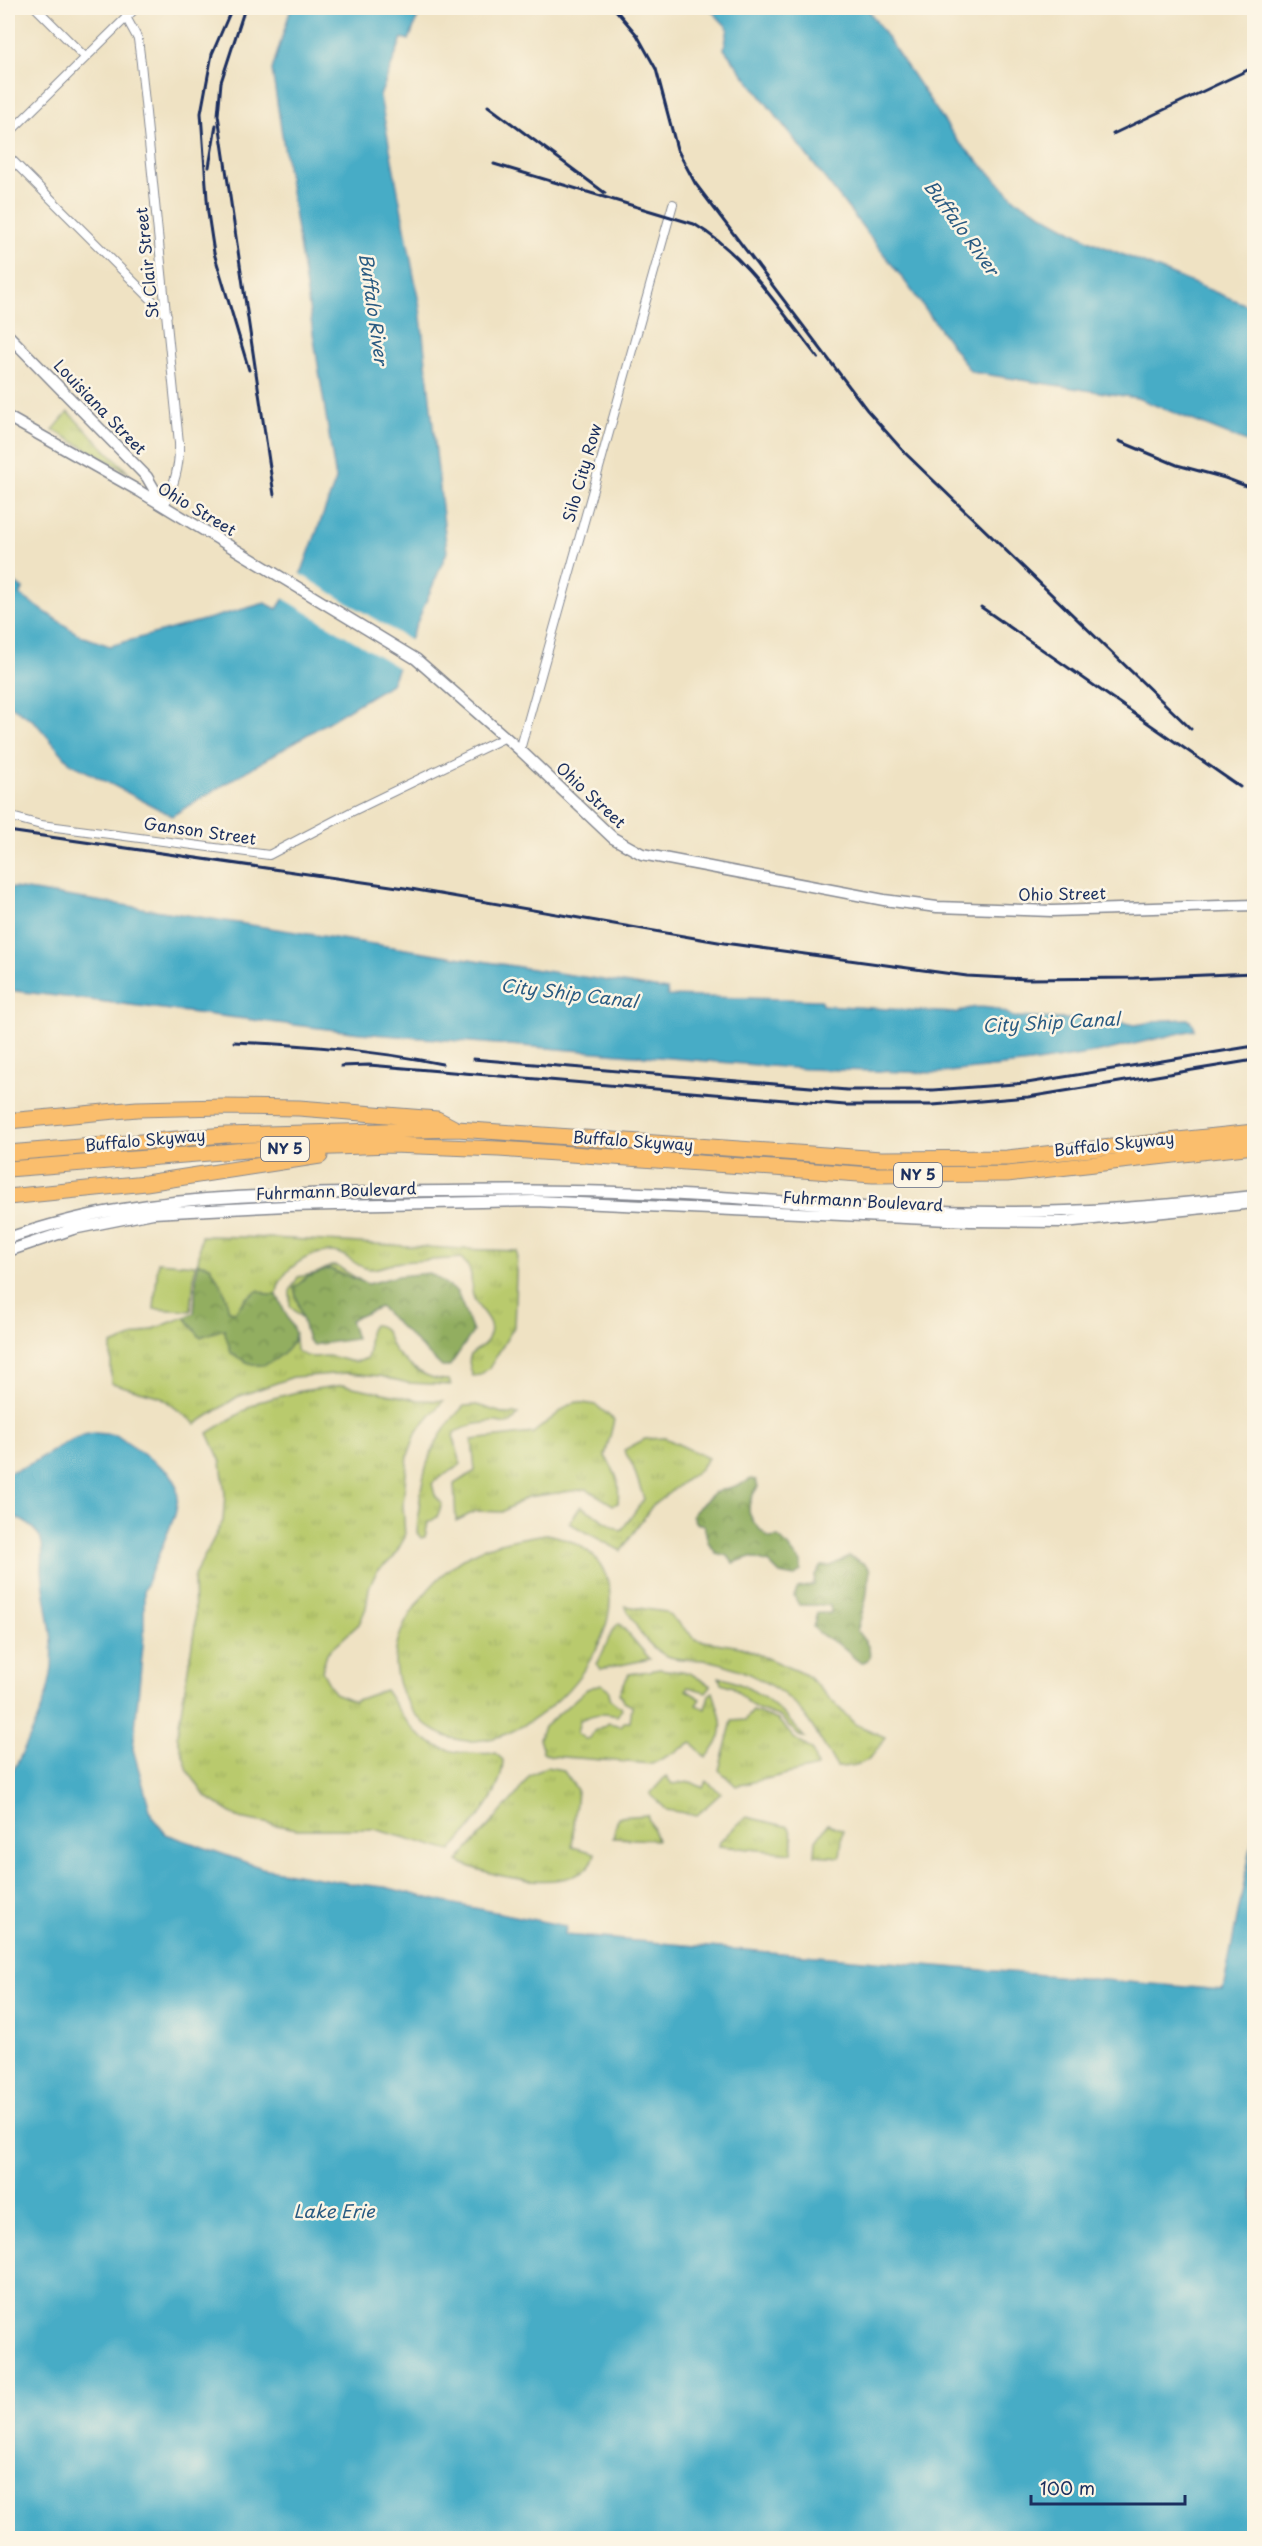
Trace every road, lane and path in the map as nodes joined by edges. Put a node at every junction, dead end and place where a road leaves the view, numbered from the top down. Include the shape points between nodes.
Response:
1 (36, 8) edge
2 (136, 8) edge
3 (126, 17) junction
4 (85, 57) junction
5 (8, 134) edge
6 (8, 156) edge
7 (673, 204) dead end
8 (167, 316) junction
9 (8, 335) edge
10 (8, 417) edge
11 (164, 506) junction
12 (506, 737) junction
13 (520, 750) junction
14 (8, 816) edge
15 (1254, 905) edge
16 (8, 1121) edge
17 (457, 1129) junction
18 (1254, 1132) edge
19 (392, 1145) junction
20 (1254, 1146) edge
21 (581, 1147) junction
22 (8, 1153) edge
23 (8, 1169) edge
24 (1254, 1196) edge
25 (8, 1197) edge
26 (1254, 1203) edge
27 (1189, 1206) junction
28 (139, 1211) junction
29 (8, 1238) edge
30 (8, 1251) edge

1 - 4 street
2 - 3 street
3 - 4 street
3 - 8 street, St Clair Street via 138,39
4 - 5 street
6 - 8 street
7 - 13 street, Silo City Row
8 - 11 street, St Clair Street via 180,464
9 - 11 street, Louisiana Street via 147,477
10 - 11 street, Ohio Street
11 - 12 street, Ohio Street via 416,659
12 - 13 street, Ohio Street
12 - 14 street, Ganson Street via 269,855 41,825
13 - 15 street, Ohio Street via 613,838 642,854 937,907 1052,910
16 - 17 highway via 137,1109 299,1108 436,1119
17 - 21 highway, Buffalo Skyway / NY 5 via 564,1137
17 - 22 highway, Buffalo Skyway / NY 5 via 225,1135
18 - 21 highway, Buffalo Skyway / NY 5 via 1007,1158 881,1159
19 - 21 highway, Buffalo Skyway / NY 5 via 563,1154
19 - 23 highway, Buffalo Skyway / NY 5 via 247,1150
19 - 25 highway via 146,1183
20 - 21 highway, Buffalo Skyway / NY 5 via 1007,1174 873,1175
24 - 27 street, Fuhrmann Boulevard
26 - 27 street, Fuhrmann Boulevard
27 - 28 street, Fuhrmann Boulevard via 1064,1222 970,1221 534,1196
28 - 29 street, Fuhrmann Boulevard via 53,1224
28 - 30 street, Fuhrmann Boulevard

